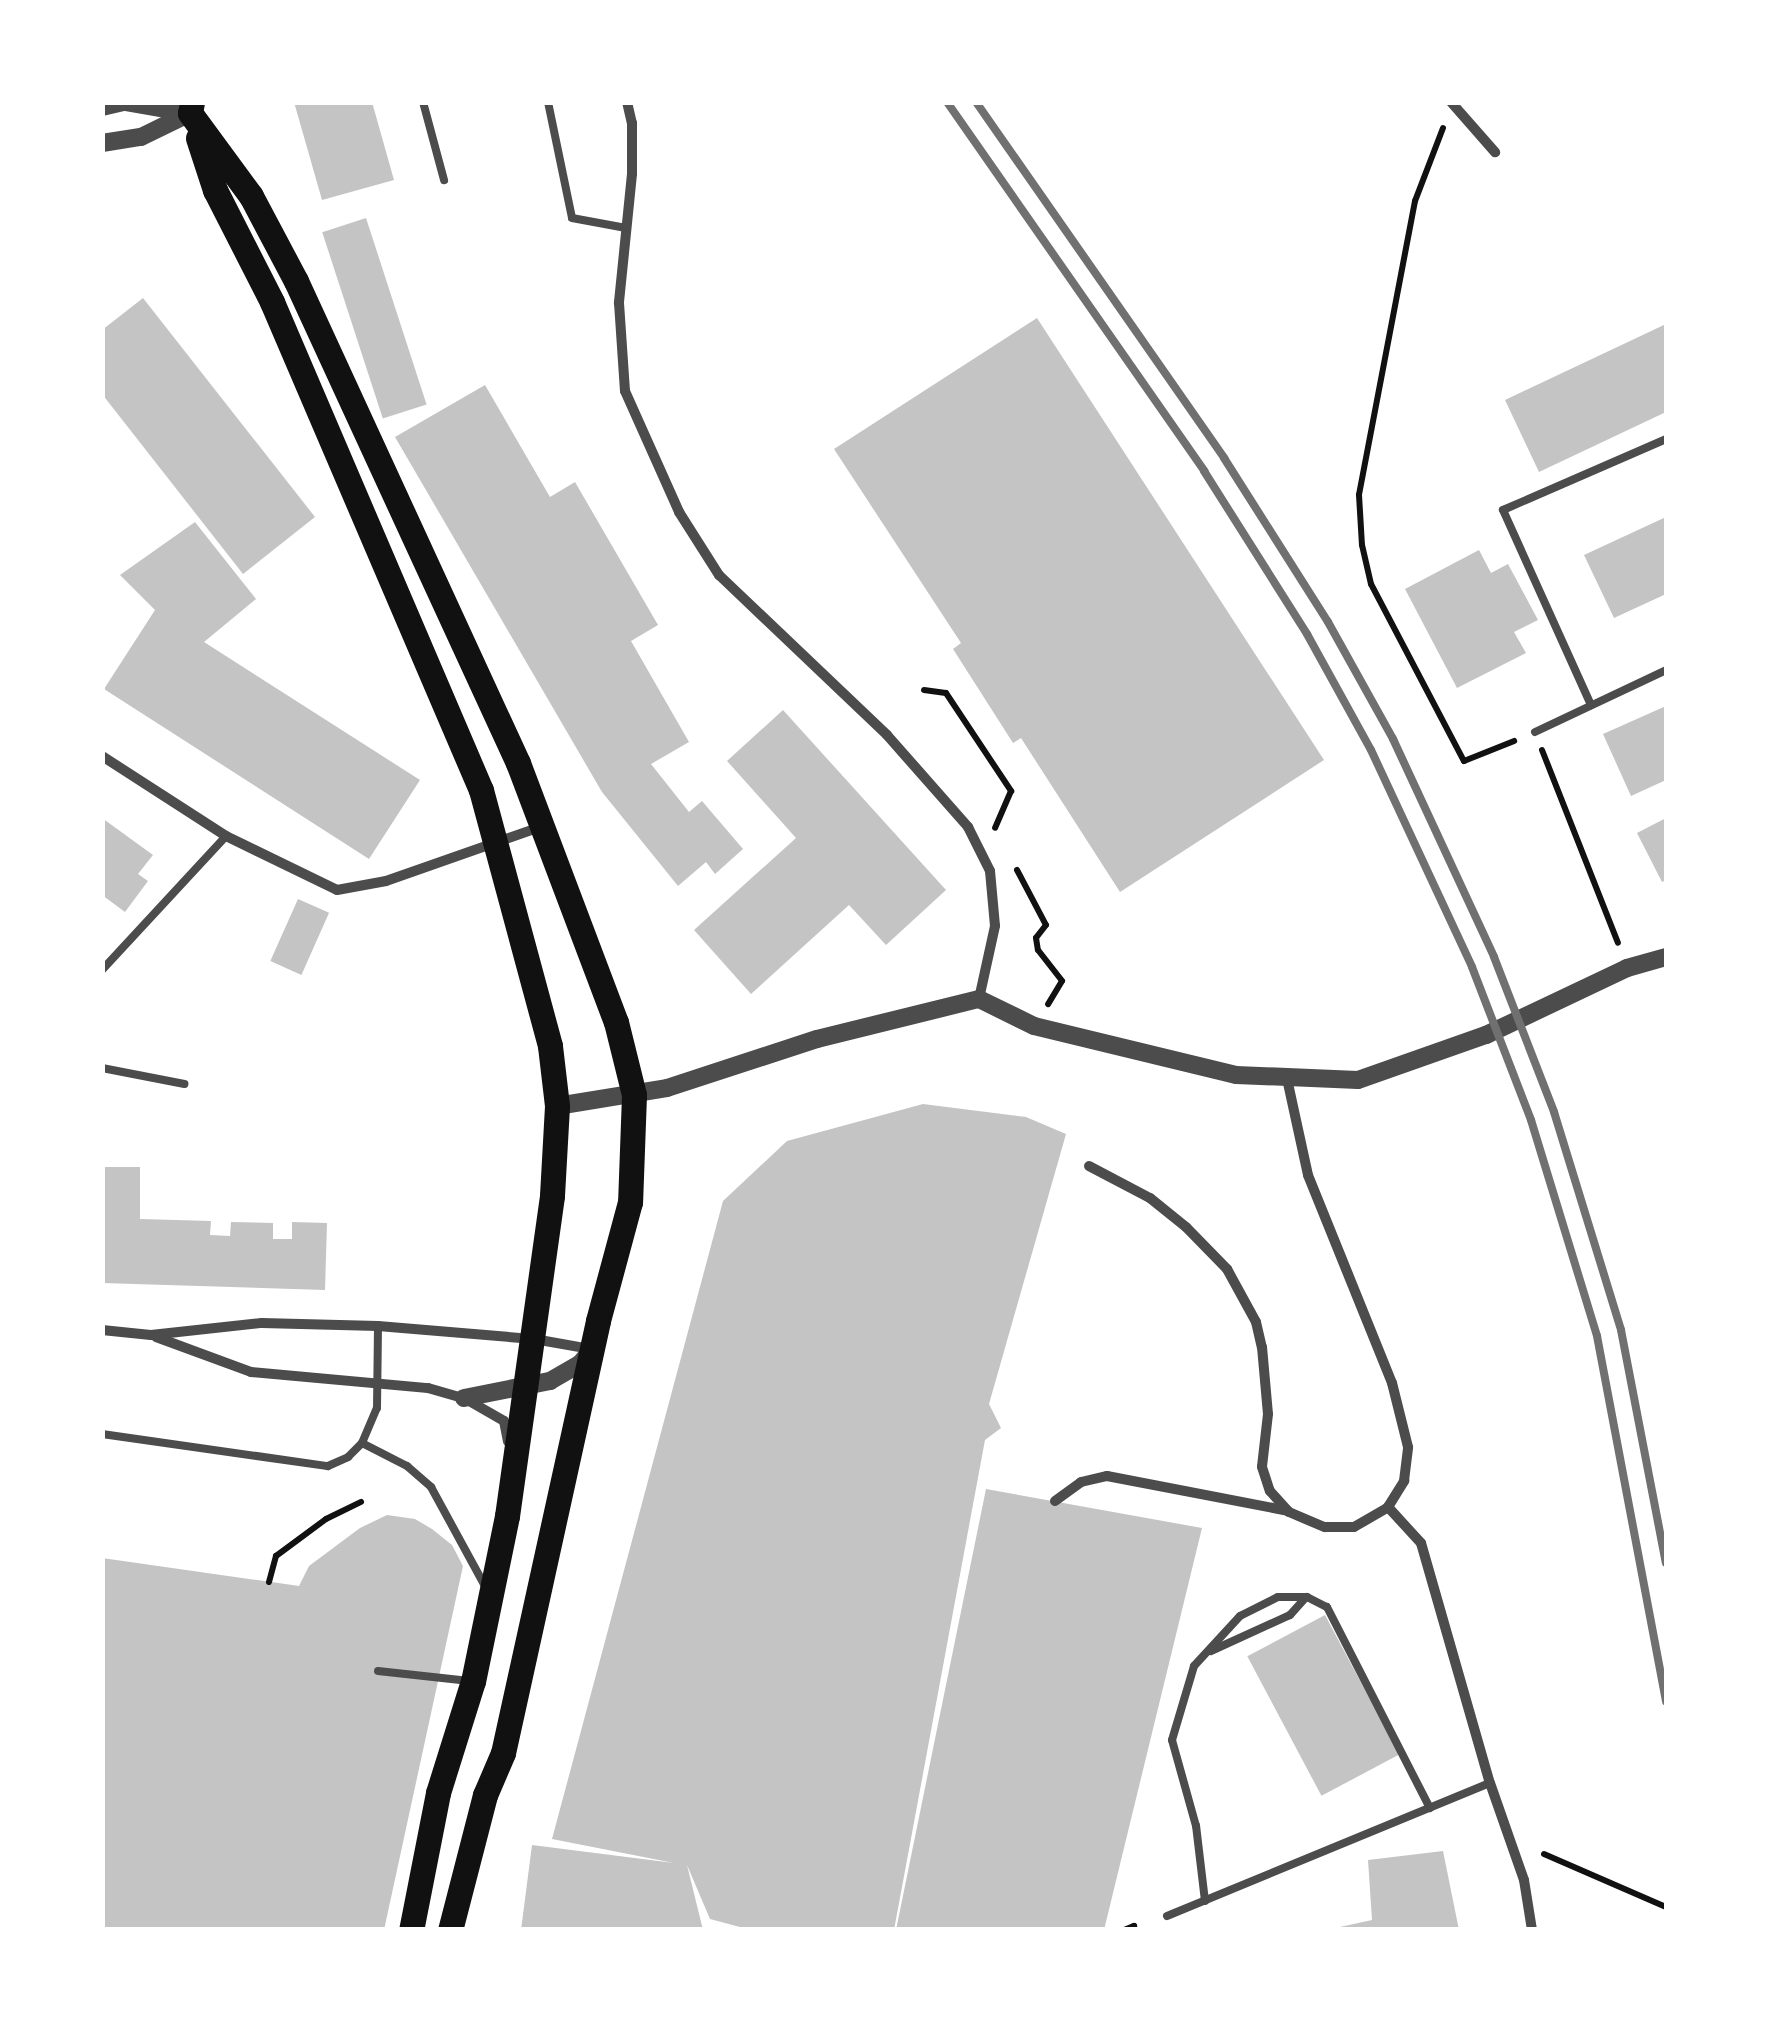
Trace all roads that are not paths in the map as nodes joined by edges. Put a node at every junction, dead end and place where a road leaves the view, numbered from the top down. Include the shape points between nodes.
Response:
1 (124, 102) edge
2 (423, 102) edge
3 (548, 102) edge
4 (627, 102) edge
5 (1452, 103) edge
6 (189, 106) edge
7 (102, 107) edge
8 (102, 143) edge
9 (1495, 152) dead end
10 (444, 180) dead end
11 (626, 228) junction
12 (1666, 440) edge
13 (1666, 670) edge
14 (1591, 705) junction
15 (1535, 732) road end
16 (102, 756) edge
17 (541, 827) junction
18 (226, 836) junction
19 (496, 841) junction
20 (1666, 957) edge
21 (102, 970) edge
22 (979, 1000) junction
23 (102, 1068) edge
24 (1287, 1080) junction
25 (184, 1084) dead end
26 (634, 1094) junction
27 (557, 1106) junction
28 (1089, 1166) dead end
29 (378, 1326) junction
30 (102, 1330) edge
31 (151, 1335) junction
32 (534, 1339) junction
33 (592, 1349) junction
34 (377, 1384) junction
35 (528, 1384) junction
36 (464, 1398) junction
37 (102, 1434) edge
38 (362, 1442) junction
39 (514, 1467) junction
40 (1055, 1501) dead end
41 (1388, 1507) junction
42 (1289, 1512) junction
43 (490, 1594) junction
44 (1307, 1597) junction
45 (1206, 1652) junction
46 (378, 1671) dead end
47 (473, 1681) junction
48 (1490, 1783) junction
49 (1430, 1808) junction
50 (1205, 1901) junction
51 (1166, 1916) dead end
52 (412, 1930) edge
53 (450, 1930) edge
54 (1532, 1930) edge

1 - 6 street
1 - 7 street
2 - 10 lane
3 - 11 lane via 572,218
4 - 11 street via 632,174
5 - 9 street
6 - 8 street via 140,137
6 - 17 main road via 250,196 296,281 518,763
6 - 19 main road via 215,190 272,302 481,790
11 - 22 street via 620,350 625,391 653,456 718,576 887,734 968,827 990,871 995,926
12 - 14 lane via 1504,510
13 - 14 lane
14 - 15 lane
16 - 18 street
17 - 19 street
17 - 26 main road via 616,1022
18 - 19 street via 337,890 386,881
18 - 21 lane
19 - 27 main road via 550,1046
20 - 24 street via 1627,968 1486,1035 1358,1080
22 - 24 street via 1034,1026 1236,1075
22 - 26 street via 816,1039
23 - 25 lane
24 - 41 street via 1308,1175 1392,1383 1408,1447 1404,1482
26 - 27 street
26 - 33 main road via 630,1202
27 - 32 main road
28 - 42 street via 1121,1180 1186,1227 1242,1294 1262,1348 1268,1414 1262,1467 1270,1491
29 - 31 street via 262,1322
29 - 32 street
29 - 34 lane
30 - 31 street
31 - 34 street via 251,1372
32 - 33 street
32 - 35 main road
33 - 35 street via 550,1381
33 - 53 main road via 502,1753
34 - 36 street
34 - 38 lane via 377,1408
35 - 36 street
35 - 39 main road
36 - 39 street via 504,1421
37 - 38 lane via 328,1466
38 - 43 lane via 430,1487
39 - 43 main road
40 - 42 street via 1081,1482 1107,1476
41 - 42 street via 1354,1528 1325,1527
41 - 48 street via 1421,1543
43 - 47 main road
44 - 45 lane via 1290,1615
44 - 45 lane via 1278,1597 1240,1616
44 - 49 lane via 1328,1606
45 - 50 lane via 1194,1666 1172,1740 1196,1826
46 - 47 lane
47 - 52 main road via 438,1793
48 - 49 lane
48 - 54 street via 1524,1880
49 - 50 lane
50 - 51 lane

